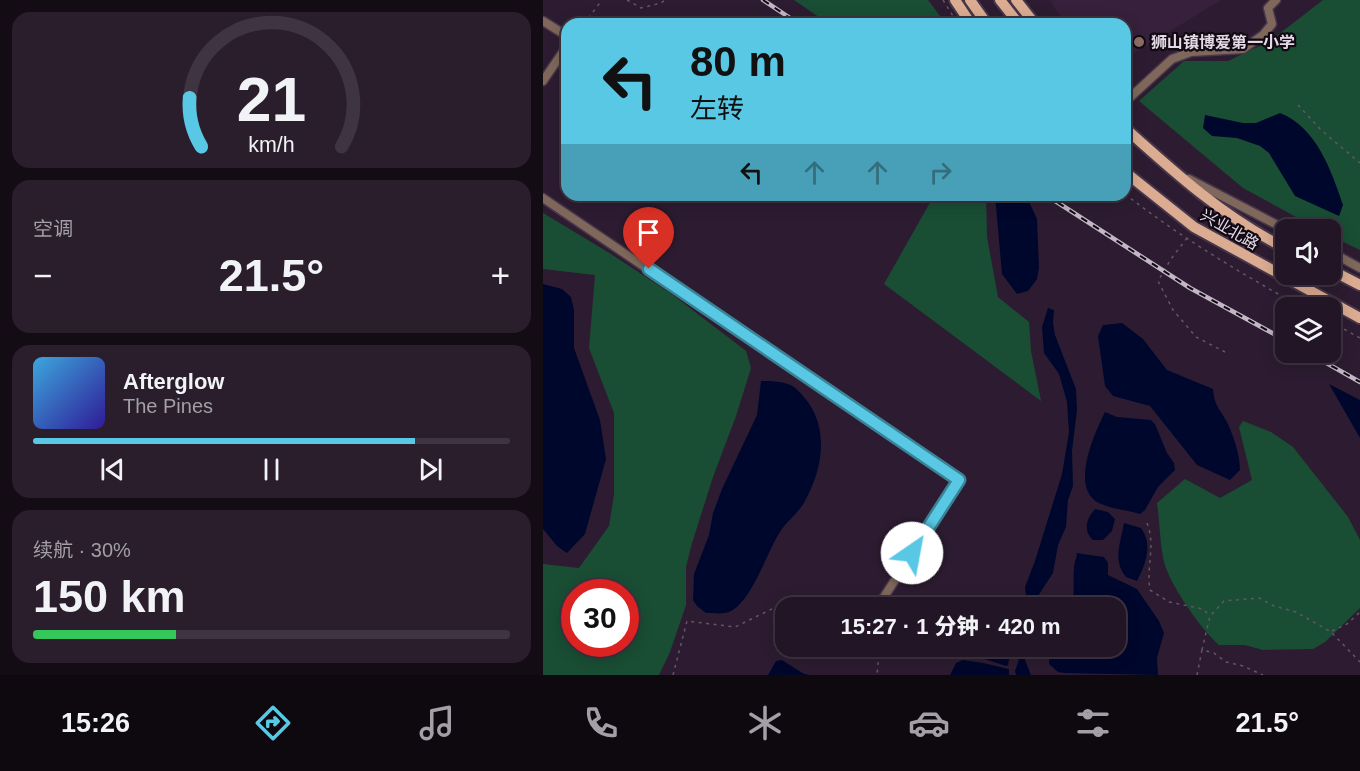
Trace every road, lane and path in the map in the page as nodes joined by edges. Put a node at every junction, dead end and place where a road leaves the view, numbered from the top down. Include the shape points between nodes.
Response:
1 (602, 0) edge
2 (627, 0) edge
3 (665, 0) edge
4 (943, 0) edge
5 (955, 0) edge
6 (970, 0) edge
7 (1000, 0) edge
8 (1016, 0) edge
9 (1276, 0) edge
10 (588, 18) edge
11 (954, 18) edge
12 (967, 18) edge
13 (983, 18) edge
14 (1014, 18) edge
15 (1030, 18) edge
16 (543, 21) edge
17 (561, 32) edge
18 (561, 55) edge
19 (543, 81) edge
20 (1131, 97) edge
21 (1297, 105) dead end
22 (1131, 133) edge
23 (1360, 163) edge
24 (1174, 172) junction
25 (1131, 177) edge
26 (543, 198) edge
27 (1131, 199) edge
28 (1275, 224) edge
29 (1188, 237) junction
30 (1275, 243) edge
31 (1341, 258) edge
32 (1360, 268) edge
33 (1341, 275) edge
34 (1357, 283) edge
35 (1284, 297) edge
36 (1360, 318) edge
37 (1341, 328) edge
38 (1360, 338) edge
39 (1225, 352) dead end
40 (1147, 523) dead end
41 (884, 597) edge
42 (775, 607) edge
43 (1360, 612) edge
44 (1210, 616) junction
45 (1331, 632) junction
46 (1202, 650) junction
47 (879, 657) edge
48 (1360, 662) edge
49 (673, 675) edge
50 (877, 675) edge
51 (1197, 675) edge
52 (1263, 675) edge

1 - 10 path
2 - 3 path via 641,8
4 - 11 path
5 - 12 main road
6 - 13 main road
7 - 14 main road
8 - 15 main road
9 - 20 street via 1268,8 1272,24 1243,49 1191,52 1172,59
16 - 17 street
18 - 19 street
21 - 23 path
22 - 24 main road, 兴业北路
24 - 28 street
24 - 30 main road, 兴业北路
25 - 36 main road, 兴业北路 via 1194,227
26 - 41 street via 959,480
27 - 29 path
29 - 35 path
29 - 39 path via 1158,281 1173,310 1196,337
31 - 32 street
33 - 34 main road
37 - 38 path
40 - 44 path via 1152,535 1147,574 1150,590 1169,602 1203,609
42 - 49 path via 735,627 687,621
43 - 45 path
44 - 45 path via 1224,601 1259,598 1296,612
44 - 46 path
45 - 48 path
46 - 51 path
46 - 52 path
47 - 50 path

